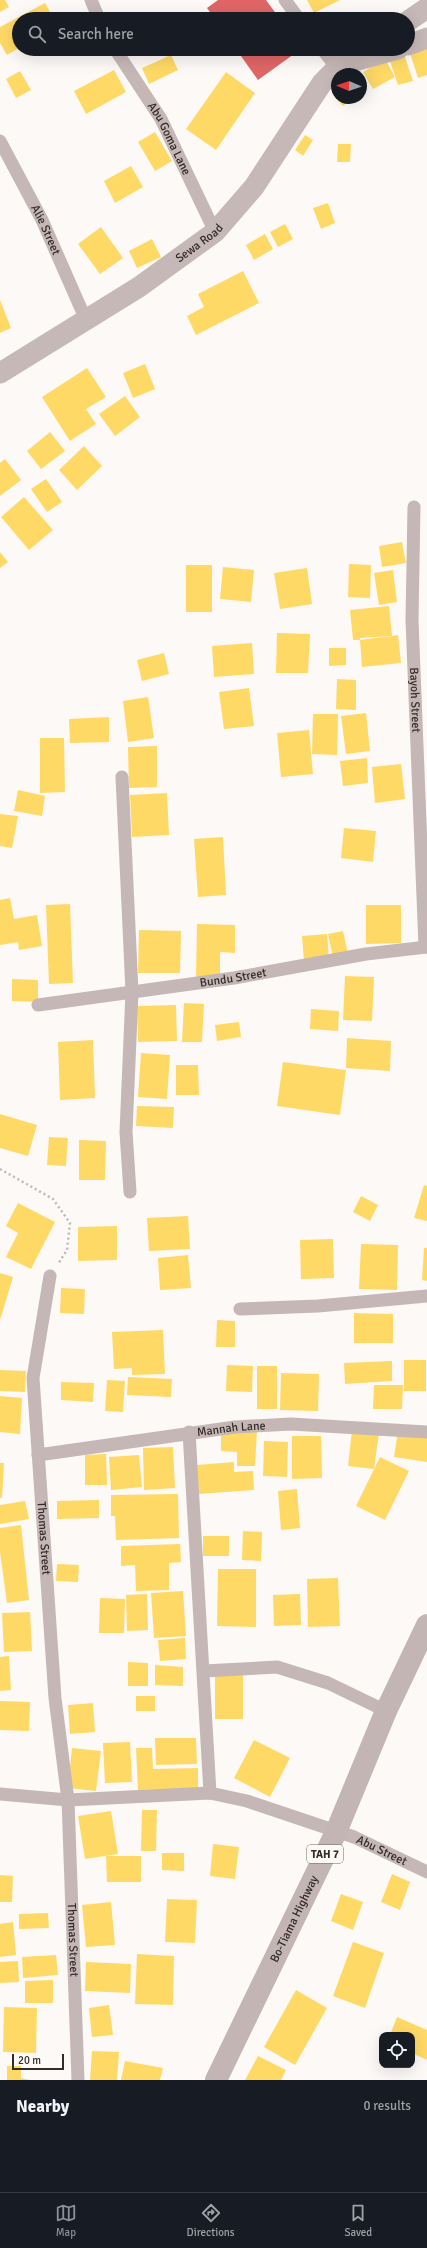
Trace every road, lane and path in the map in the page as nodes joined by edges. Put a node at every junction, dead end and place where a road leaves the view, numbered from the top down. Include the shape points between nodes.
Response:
1 (91, 0) edge
2 (285, 0) edge
3 (427, 8) edge
4 (96, 12) edge
5 (294, 12) edge
6 (415, 16) edge
7 (427, 38) edge
8 (415, 42) edge
9 (120, 56) edge
10 (331, 56) edge
11 (357, 56) edge
12 (374, 56) edge
13 (343, 65) junction
14 (0, 141) edge
15 (215, 232) junction
16 (86, 320) junction
17 (0, 373) edge
18 (414, 507) dead end
19 (122, 777) dead end
20 (426, 947) edge
21 (132, 992) junction
22 (38, 1005) dead end
23 (0, 1169) edge
24 (130, 1192) dead end
25 (50, 1276) joint
26 (427, 1296) edge
27 (240, 1310) dead end
28 (190, 1432) junction
29 (427, 1432) edge
30 (38, 1455) junction
31 (427, 1625) edge
32 (204, 1671) junction
33 (386, 1711) junction
34 (210, 1793) junction
35 (0, 1794) edge
36 (68, 1800) junction
37 (336, 1832) junction
38 (427, 1872) edge
39 (78, 2080) edge
40 (216, 2080) edge

1 - 4 street
2 - 5 street
3 - 6 main road
7 - 8 main road
9 - 15 street, Abu Goma Lane via 161,119
10 - 13 street
11 - 13 main road, Sewa Road
12 - 13 main road
13 - 15 main road, Sewa Road via 322,83 254,187
14 - 16 street, Alie Street via 42,220
15 - 16 main road, Sewa Road via 139,287
16 - 17 main road, Sewa Road
18 - 20 street, Bayoh Street via 412,620
19 - 21 street
20 - 21 street, Bundu Street via 366,954 234,978
21 - 22 street, Bundu Street
21 - 24 street via 126,1132
23 - 25 path via 53,1199 70,1223 67,1250
25 - 30 street, Thomas Street via 33,1378
26 - 27 street
28 - 29 street, Mannah Lane via 290,1424
28 - 30 street, Mannah Lane
28 - 32 street
30 - 36 street, Thomas Street via 55,1698
31 - 33 highway, Bo-Tiama Highway / TAH 7
32 - 33 street via 277,1667 328,1682
32 - 34 street
33 - 37 highway, Bo-Tiama Highway / TAH 7
34 - 36 street
34 - 37 street via 247,1801
35 - 36 street
36 - 39 street, Thomas Street
37 - 38 street, Abu Street via 354,1837
37 - 40 highway, Bo-Tiama Highway / TAH 7

